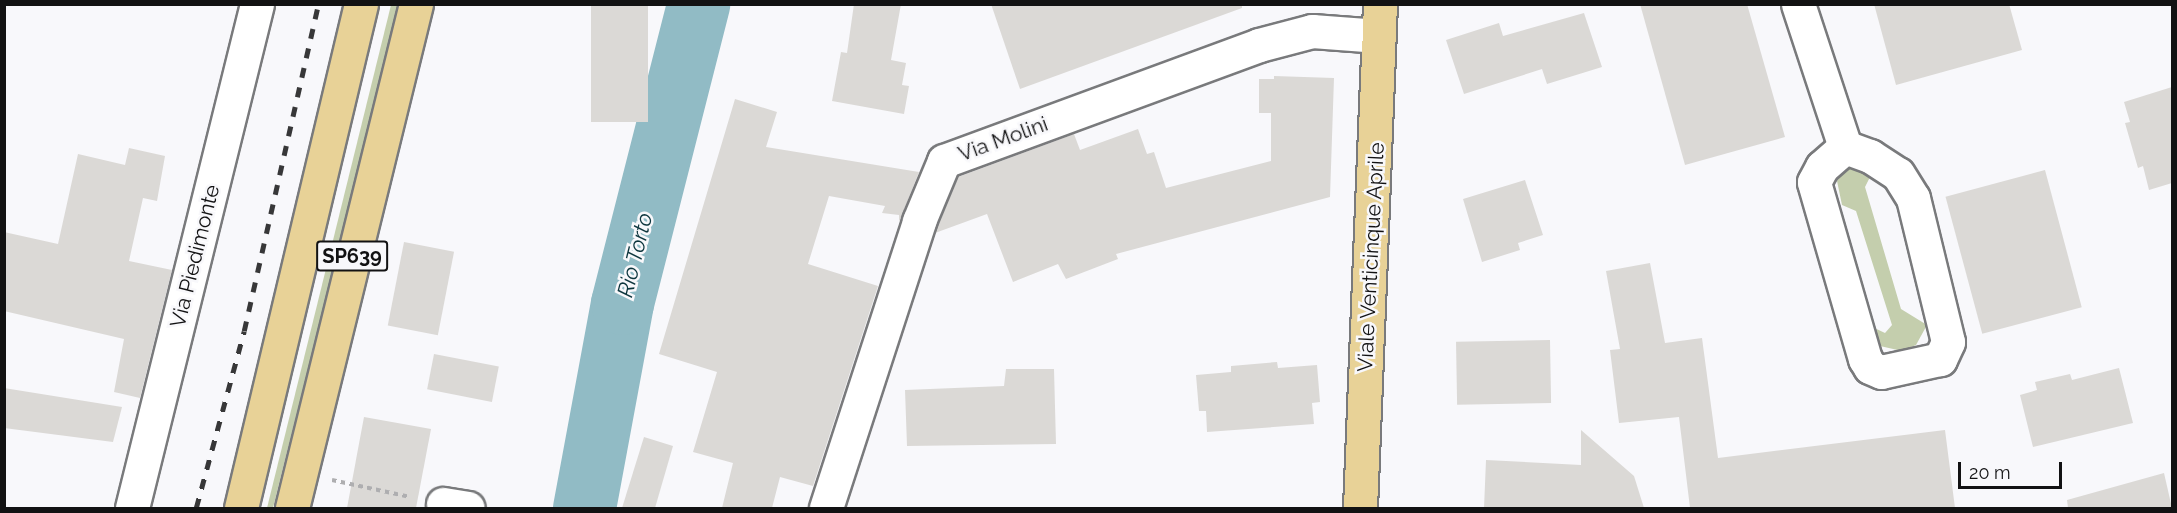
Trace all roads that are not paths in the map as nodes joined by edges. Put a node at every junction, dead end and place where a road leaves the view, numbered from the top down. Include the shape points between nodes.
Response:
1 (257, 4) edge
2 (361, 4) edge
3 (416, 4) edge
4 (1798, 4) edge
5 (1379, 20) edge
6 (1845, 147) junction
7 (132, 508) edge
8 (241, 508) edge
9 (292, 508) edge
10 (826, 508) edge
11 (1360, 508) edge

1 - 7 street, Via Piedimonte
2 - 8 main road, SP639
3 - 9 main road, SP639
4 - 6 street
5 - 10 street, Via Molini via 1259,45 944,161 919,221
5 - 11 main road, Viale Venticinque Aprile
6 - 6 street via 1870,156 1898,174 1913,198 1948,342 1940,359 1881,372 1870,367 1866,359 1814,182 1822,167

